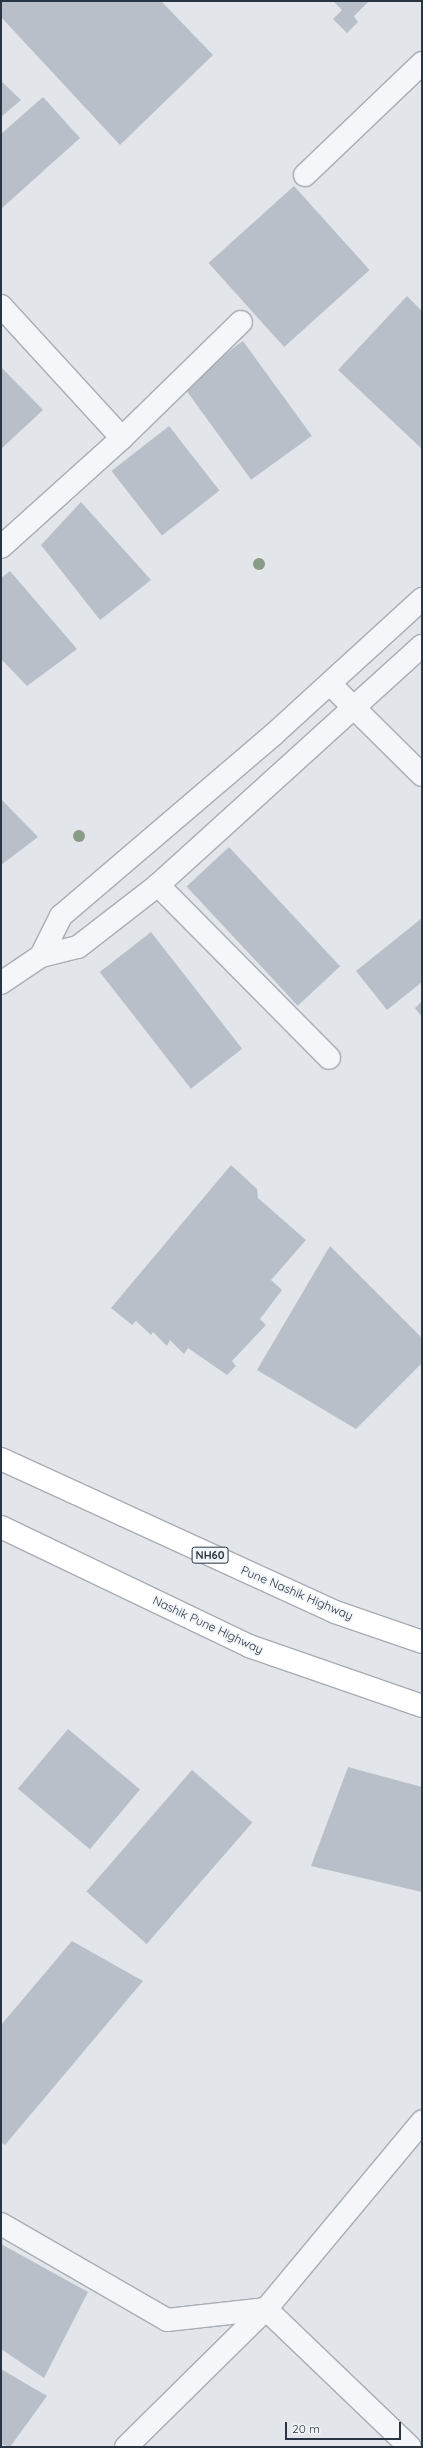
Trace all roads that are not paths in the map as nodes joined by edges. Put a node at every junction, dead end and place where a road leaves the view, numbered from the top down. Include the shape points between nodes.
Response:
1 (422, 63) edge
2 (305, 176) dead end
3 (1, 306) edge
4 (241, 322) dead end
5 (122, 438) junction
6 (1, 547) edge
7 (422, 599) edge
8 (422, 646) edge
9 (330, 684) junction
10 (356, 709) junction
11 (422, 775) edge
12 (158, 885) junction
13 (41, 956) junction
14 (6, 978) edge
15 (329, 1058) dead end
16 (1, 1459) edge
17 (1, 1527) edge
18 (422, 1642) edge
19 (422, 1706) edge
20 (422, 2122) edge
21 (1, 2224) edge
22 (266, 2309) junction
23 (126, 2447) edge
24 (410, 2447) edge

1 - 2 street
3 - 5 street
4 - 5 street
5 - 6 street
7 - 9 street
8 - 10 street
9 - 10 street
9 - 13 street via 61,916
10 - 11 street
10 - 12 street
12 - 13 street via 78,947
12 - 15 street
13 - 14 street
16 - 18 highway, Pune Nashik Highway / NH60 via 335,1612
17 - 19 highway, Nashik Pune Highway via 249,1646
20 - 22 street
21 - 22 street via 167,2320
22 - 23 street
22 - 24 street

